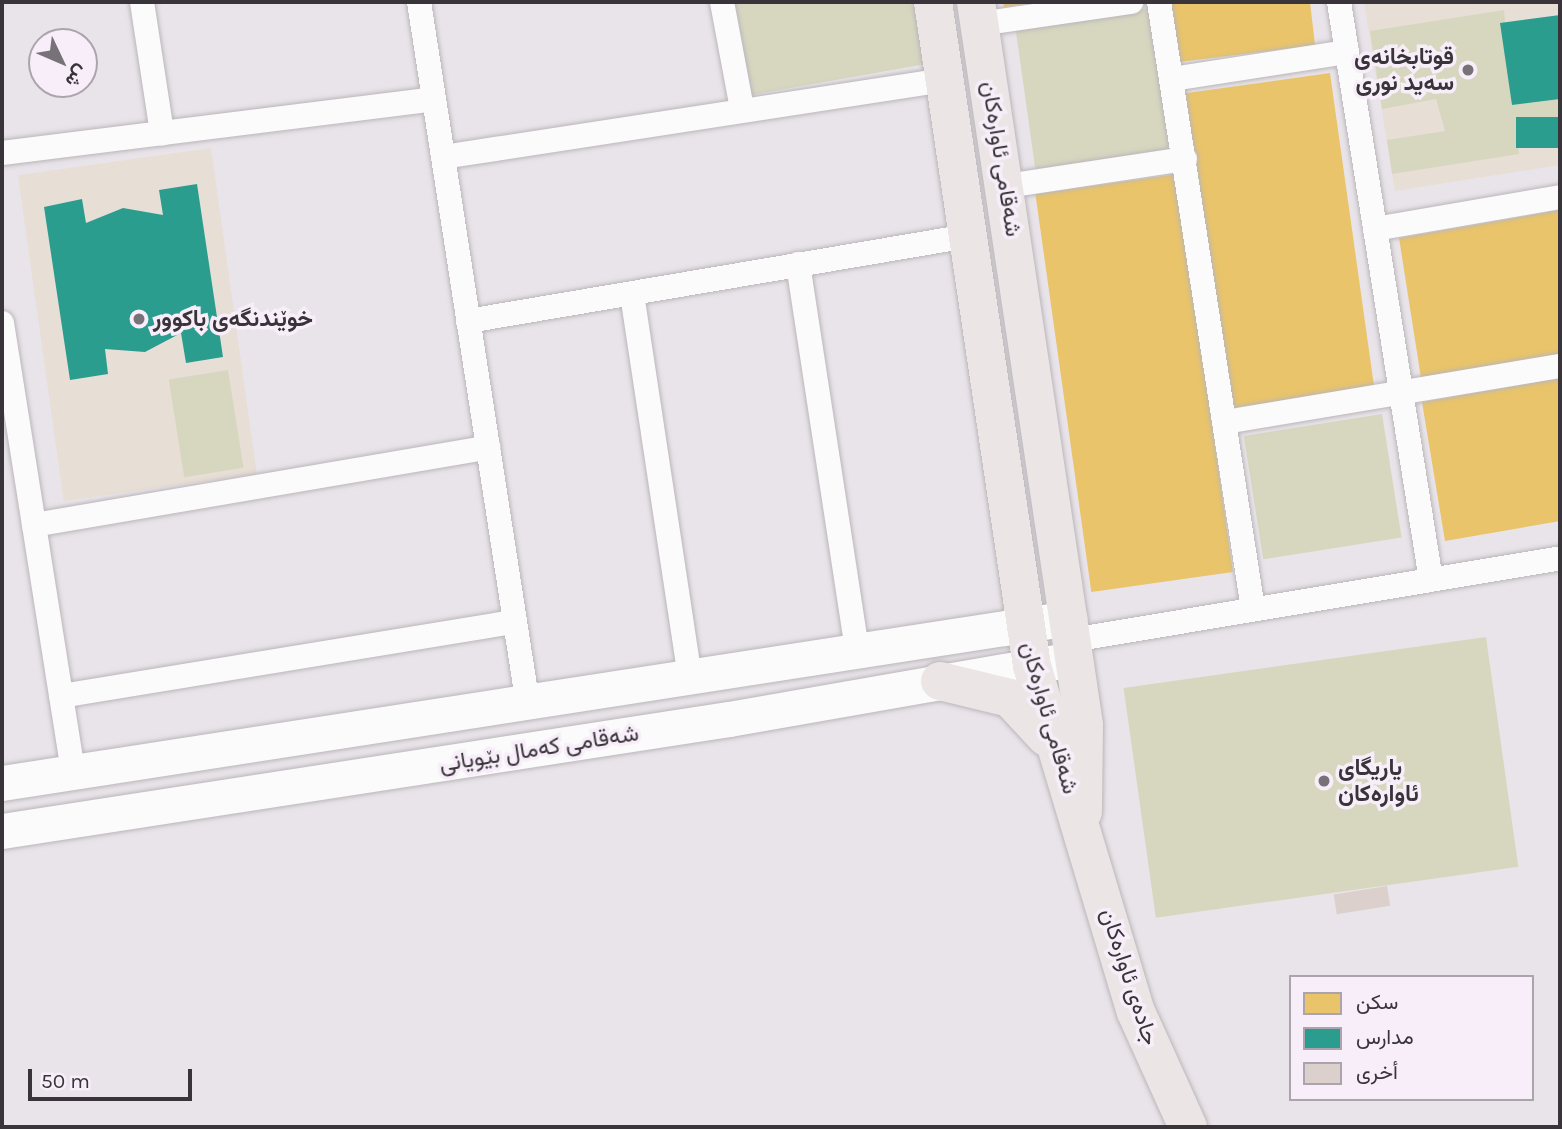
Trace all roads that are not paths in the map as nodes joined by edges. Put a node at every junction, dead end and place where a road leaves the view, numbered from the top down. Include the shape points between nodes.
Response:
1 (142, 2) edge
2 (419, 2) edge
3 (722, 2) edge
4 (933, 2) edge
5 (1131, 2) edge
6 (1159, 2) edge
7 (1339, 2) edge
8 (978, 13) edge
9 (1347, 52) junction
10 (1172, 79) junction
11 (946, 80) junction
12 (434, 99) junction
13 (742, 109) junction
14 (162, 133) junction
15 (2, 153) edge
16 (443, 158) junction
17 (1185, 159) junction
18 (1006, 186) junction
19 (1560, 197) edge
20 (1375, 229) junction
21 (968, 236) junction
22 (798, 264) junction
23 (632, 294) junction
24 (468, 321) junction
25 (3, 334) edge
26 (1560, 366) edge
27 (1401, 390) junction
28 (1224, 422) junction
29 (488, 447) junction
30 (34, 525) junction
31 (1560, 558) edge
32 (1431, 580) junction
33 (1253, 609) junction
34 (515, 622) junction
35 (1023, 625) junction
36 (961, 637) junction
37 (1071, 639) junction
38 (857, 651) junction
39 (1032, 666) junction
40 (691, 678) junction
41 (954, 678) junction
42 (61, 696) junction
43 (527, 699) junction
44 (1054, 749) junction
45 (73, 772) junction
46 (2, 783) edge
47 (1082, 821) junction
48 (2, 831) edge
49 (1188, 1127) edge

1 - 14 street
2 - 12 street
3 - 13 street
4 - 11 main road, شەقامی ئاوارەکان
5 - 8 street
6 - 10 street
7 - 9 street
8 - 18 main road, شەقامی ئاوارەکان
9 - 10 street
9 - 20 street
10 - 17 street
11 - 13 street
11 - 21 main road, شەقامی ئاوارەکان
12 - 14 street
12 - 16 street
13 - 16 street
14 - 15 street
16 - 24 street
17 - 18 street
17 - 28 street
18 - 37 main road, شەقامی ئاوارەکان
19 - 20 street
20 - 27 street
21 - 22 street
21 - 35 main road, شەقامی ئاوارەکان
22 - 23 street
22 - 38 street
23 - 24 street
23 - 40 street
24 - 29 street
25 - 30 street
26 - 27 street
27 - 28 street
27 - 32 street
28 - 33 street
29 - 30 street
29 - 34 street
30 - 42 street
31 - 32 street
32 - 33 street
33 - 37 street
34 - 42 street
34 - 43 street
35 - 36 main road
35 - 37 main road
35 - 39 main road, شەقامی ئاوارەکان
36 - 38 main road
36 - 41 main road
37 - 39 main road, شەقامی کەمال بێویانی
37 - 47 main road, شەقامی ئاوارەکان via 1086,749
38 - 40 main road
39 - 41 main road, شەقامی کەمال بێویانی
39 - 44 main road, شەقامی ئاوارەکان
40 - 43 main road
41 - 44 main road via 1010,698
41 - 48 main road, شەقامی کەمال بێویانی
42 - 45 street
43 - 45 main road
44 - 47 main road, شەقامی ئاوارەکان
45 - 46 main road
47 - 49 main road, جادەی ئاوارەکان via 1136,1012

